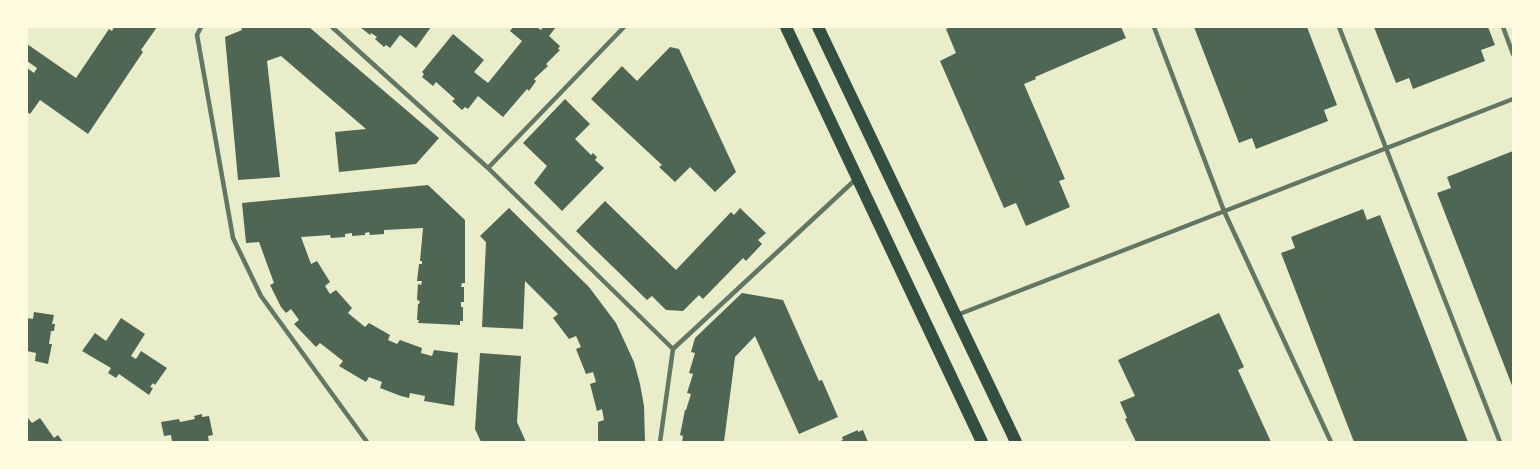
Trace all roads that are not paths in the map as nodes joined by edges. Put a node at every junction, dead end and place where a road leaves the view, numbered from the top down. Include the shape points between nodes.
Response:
1 (201, 27) edge
2 (332, 27) edge
3 (624, 27) edge
4 (786, 27) edge
5 (818, 27) edge
6 (1154, 27) edge
7 (1339, 27) edge
8 (1503, 27) edge
9 (1513, 54) edge
10 (1513, 99) edge
11 (1386, 148) junction
12 (488, 168) junction
13 (857, 178) junction
14 (1224, 211) junction
15 (955, 316) junction
16 (673, 349) junction
17 (367, 442) edge
18 (660, 442) edge
19 (982, 442) edge
20 (1016, 442) edge
21 (1331, 442) edge
22 (1500, 442) edge

1 - 17 lane via 197,35 233,238 261,296
2 - 12 lane
3 - 12 lane
4 - 13 main road
5 - 15 main road
6 - 14 lane
7 - 11 lane
8 - 9 lane
10 - 11 lane
11 - 14 lane
11 - 22 lane
12 - 16 lane
13 - 16 lane
13 - 19 main road
14 - 15 lane
14 - 21 lane
15 - 20 main road
16 - 18 lane

